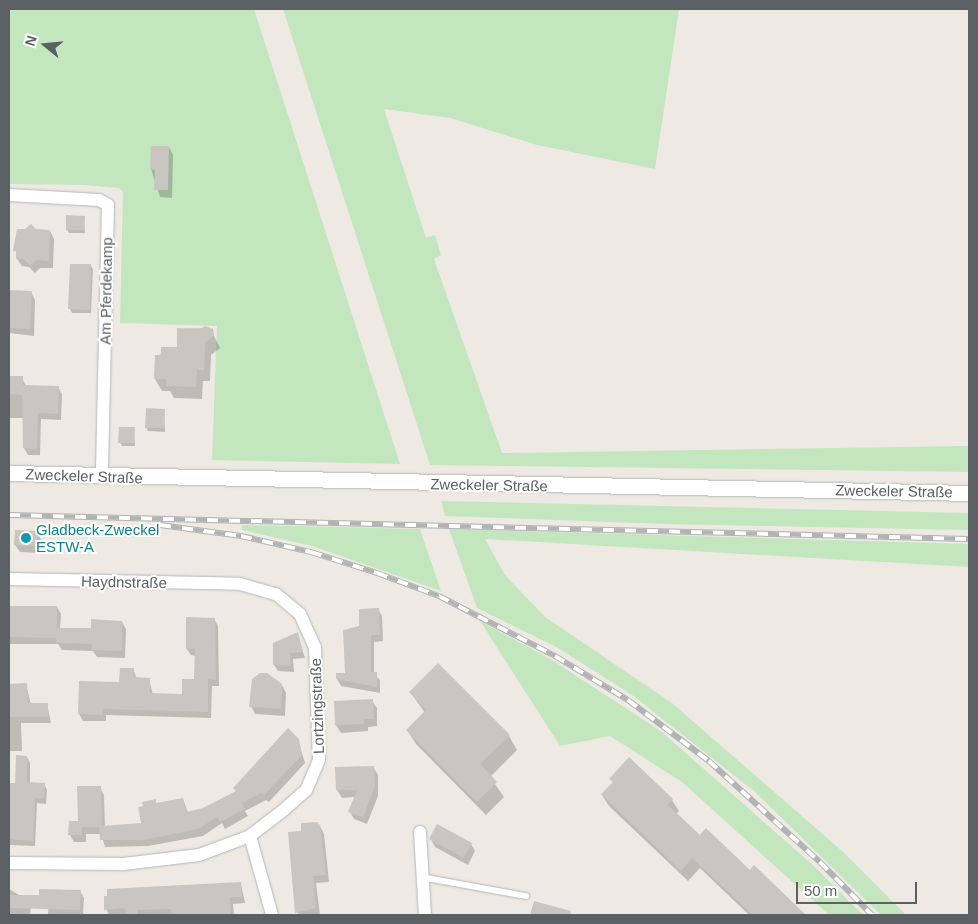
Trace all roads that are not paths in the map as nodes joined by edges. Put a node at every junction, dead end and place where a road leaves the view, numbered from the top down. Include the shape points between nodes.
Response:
1 (9, 195) edge
2 (9, 474) edge
3 (102, 477) junction
4 (969, 493) edge
5 (9, 579) edge
6 (240, 584) joint
7 (420, 832) dead end
8 (250, 836) junction
9 (9, 863) edge
10 (420, 877) junction
11 (526, 896) dead end
12 (271, 910) edge
13 (425, 915) edge

1 - 3 street, Am Pferdekamp via 99,200 108,205
2 - 3 street, Zweckeler Straße
3 - 4 street, Zweckeler Straße
5 - 6 street, Haydnstraße
6 - 8 street, Lortzingstraße via 264,589 290,603 308,627 315,647 319,760 314,778 285,809
7 - 10 street
8 - 9 street, Lortzingstraße via 199,855 133,863
8 - 12 street
10 - 11 lane
10 - 13 street

